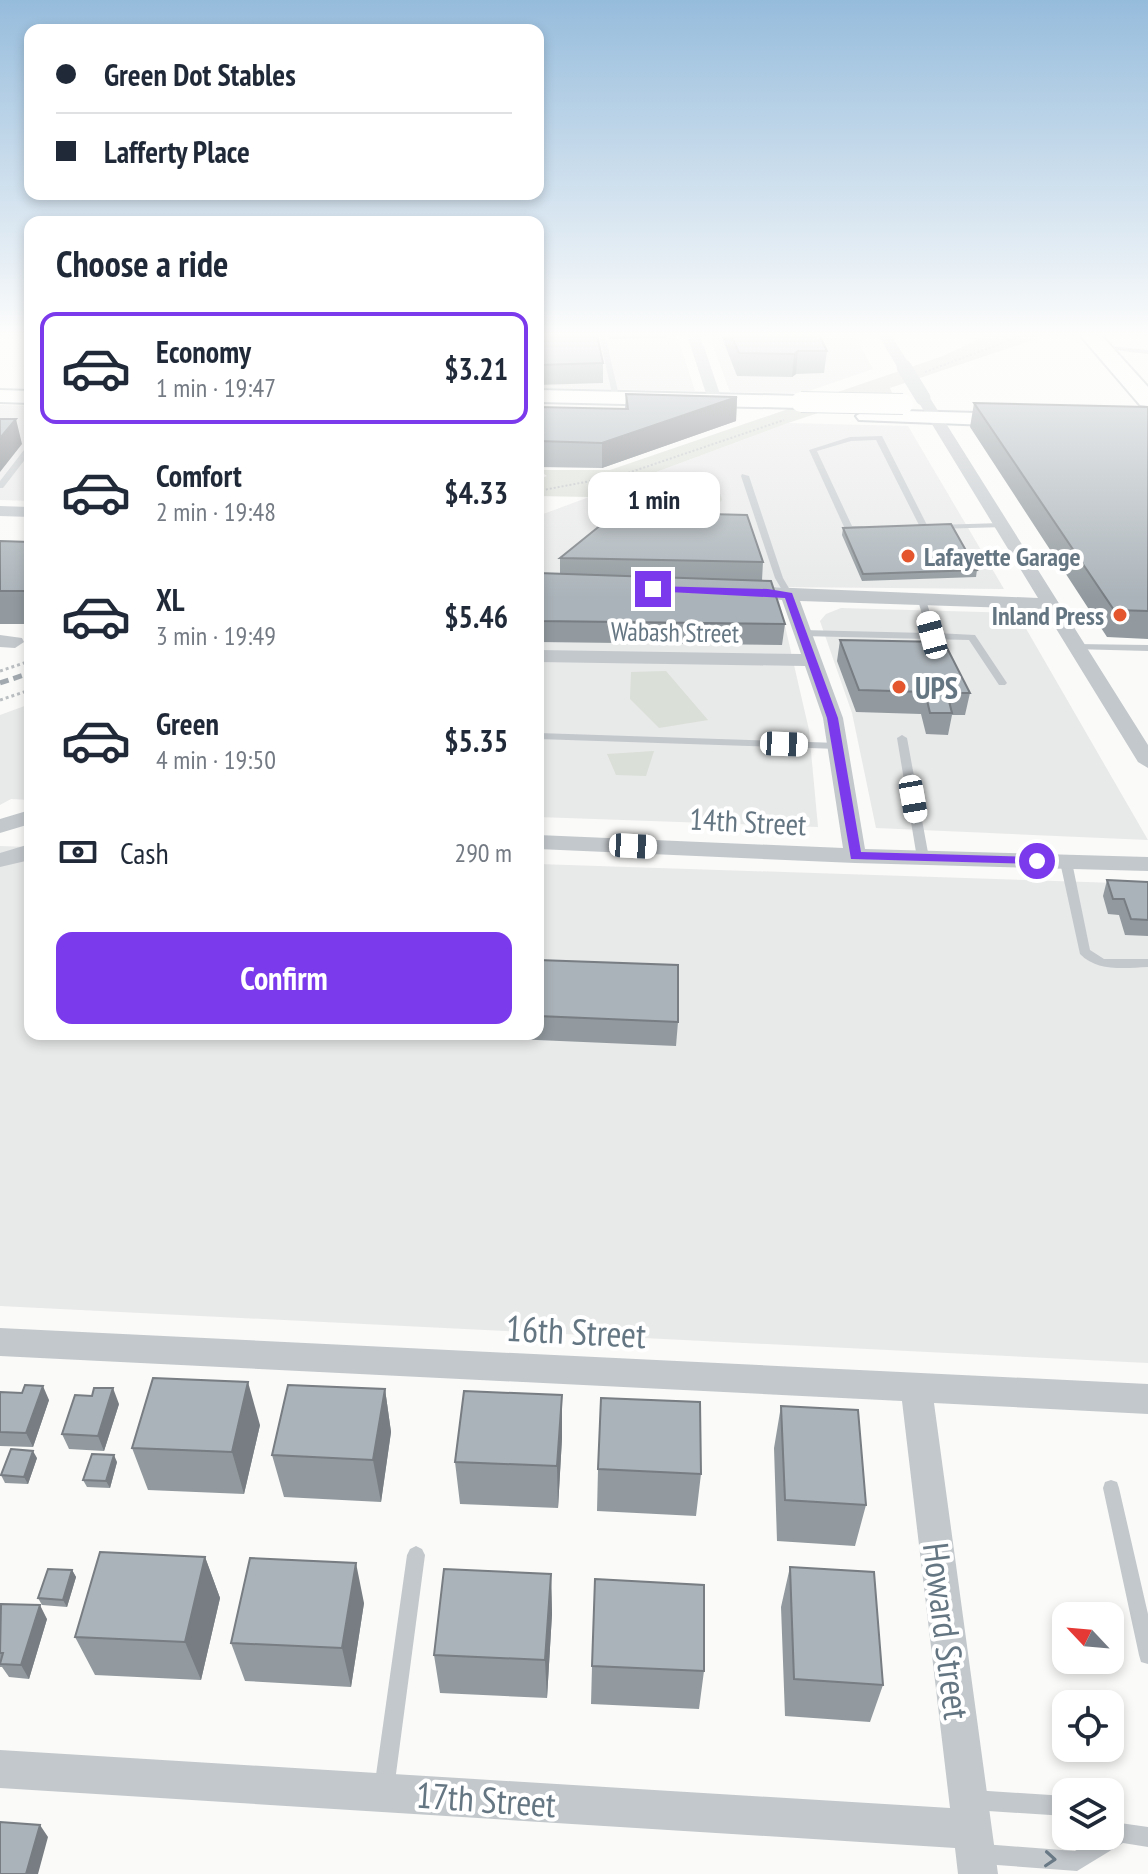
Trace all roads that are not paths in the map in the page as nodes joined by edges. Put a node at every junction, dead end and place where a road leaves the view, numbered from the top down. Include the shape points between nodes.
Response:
1 (938, 422) edge
2 (24, 456) edge
3 (745, 476) dead end
4 (0, 486) edge
5 (0, 511) edge
6 (24, 512) edge
7 (1001, 525) junction
8 (912, 527) edge
9 (924, 527) junction
10 (875, 528) edge
11 (722, 590) edge
12 (789, 595) junction
13 (922, 600) junction
14 (1050, 604) junction
15 (802, 633) junction
16 (932, 635) junction
17 (1076, 647) junction
18 (1145, 648) edge
19 (544, 656) edge
20 (811, 660) junction
21 (1148, 663) edge
22 (1002, 683) dead end
23 (544, 736) edge
24 (902, 738) dead end
25 (839, 746) junction
26 (1148, 762) edge
27 (24, 819) edge
28 (0, 826) edge
29 (544, 842) edge
30 (24, 854) edge
31 (855, 856) junction
32 (923, 858) junction
33 (0, 860) edge
34 (1066, 862) junction
35 (1148, 864) edge
36 (1148, 963) edge
37 (0, 1342) edge
38 (916, 1388) junction
39 (1148, 1399) edge
40 (1111, 1488) dead end
41 (416, 1555) dead end
42 (1148, 1655) edge
43 (0, 1769) edge
44 (383, 1792) junction
45 (1052, 1811) edge
46 (1124, 1834) edge
47 (1148, 1837) edge
48 (973, 1839) edge
49 (1092, 1850) edge

1 - 7 street
2 - 4 lane
3 - 12 lane
5 - 6 street
7 - 9 lane
7 - 14 street
8 - 9 lane
9 - 10 lane via 879,438 850,439 813,450 849,529
11 - 12 street
12 - 13 street
12 - 15 street
13 - 14 street
13 - 16 lane
14 - 17 street
15 - 16 lane
15 - 20 street
16 - 22 lane via 975,639
17 - 18 lane
17 - 26 street
18 - 21 lane
19 - 20 street, Wabash Street
20 - 25 street
23 - 25 lane
24 - 32 lane
25 - 31 street
27 - 28 street
29 - 31 street, 14th Street
30 - 33 street
31 - 32 street, 14th Street
32 - 34 street, 14th Street
34 - 35 street, 14th Street
34 - 36 lane via 1089,959
37 - 38 street, 16th Street
38 - 39 street, 16th Street
38 - 48 street, Howard Street
40 - 42 lane
41 - 44 lane
43 - 44 street, 17th Street
44 - 48 street, 17th Street
45 - 48 lane
46 - 47 lane
48 -> 49 lane via 1077,1861

